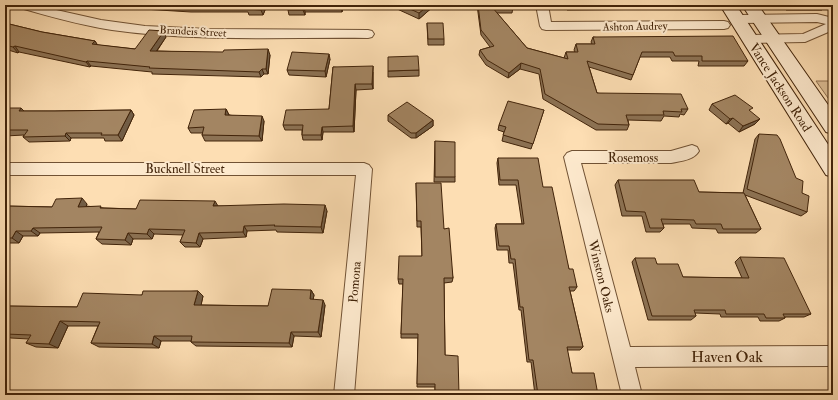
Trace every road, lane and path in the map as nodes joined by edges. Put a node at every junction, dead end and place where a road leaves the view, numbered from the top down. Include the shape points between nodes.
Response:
1 (21, 5) edge
2 (542, 5) edge
3 (728, 5) edge
4 (755, 12) edge
5 (798, 19) junction
6 (731, 22) junction
7 (833, 23) edge
8 (815, 33) junction
9 (368, 34) dead end
10 (750, 39) junction
11 (773, 39) junction
12 (833, 127) edge
13 (692, 151) dead end
14 (572, 157) joint
15 (5, 168) edge
16 (833, 169) edge
17 (364, 170) joint
18 (832, 353) edge
19 (623, 357) junction
20 (344, 395) edge
21 (632, 395) edge

1 - 9 street, Brandeis Street via 112,26 171,31
2 - 6 street, Ashton Audrey via 546,26
3 - 6 main road, Vance Jackson Road
4 - 5 street, Ashton Audrey
4 - 6 street, Ashton Audrey
4 - 11 main road, Vance Jackson Road
5 - 7 street, Ashton Audrey via 817,18
5 - 8 street
6 - 10 main road, Vance Jackson Road
7 - 8 street, Ashton Audrey
8 - 11 street, Ashton Audrey via 805,38
10 - 11 street, Ashton Audrey
10 - 16 main road, Vance Jackson Road
11 - 12 main road, Vance Jackson Road
13 - 14 street, Rosemoss via 670,157
14 - 19 street, Winston Oaks
15 - 17 street, Bucknell Street
17 - 20 street, Pomona
18 - 19 street, Haven Oak
19 - 21 street, Winston Oaks

